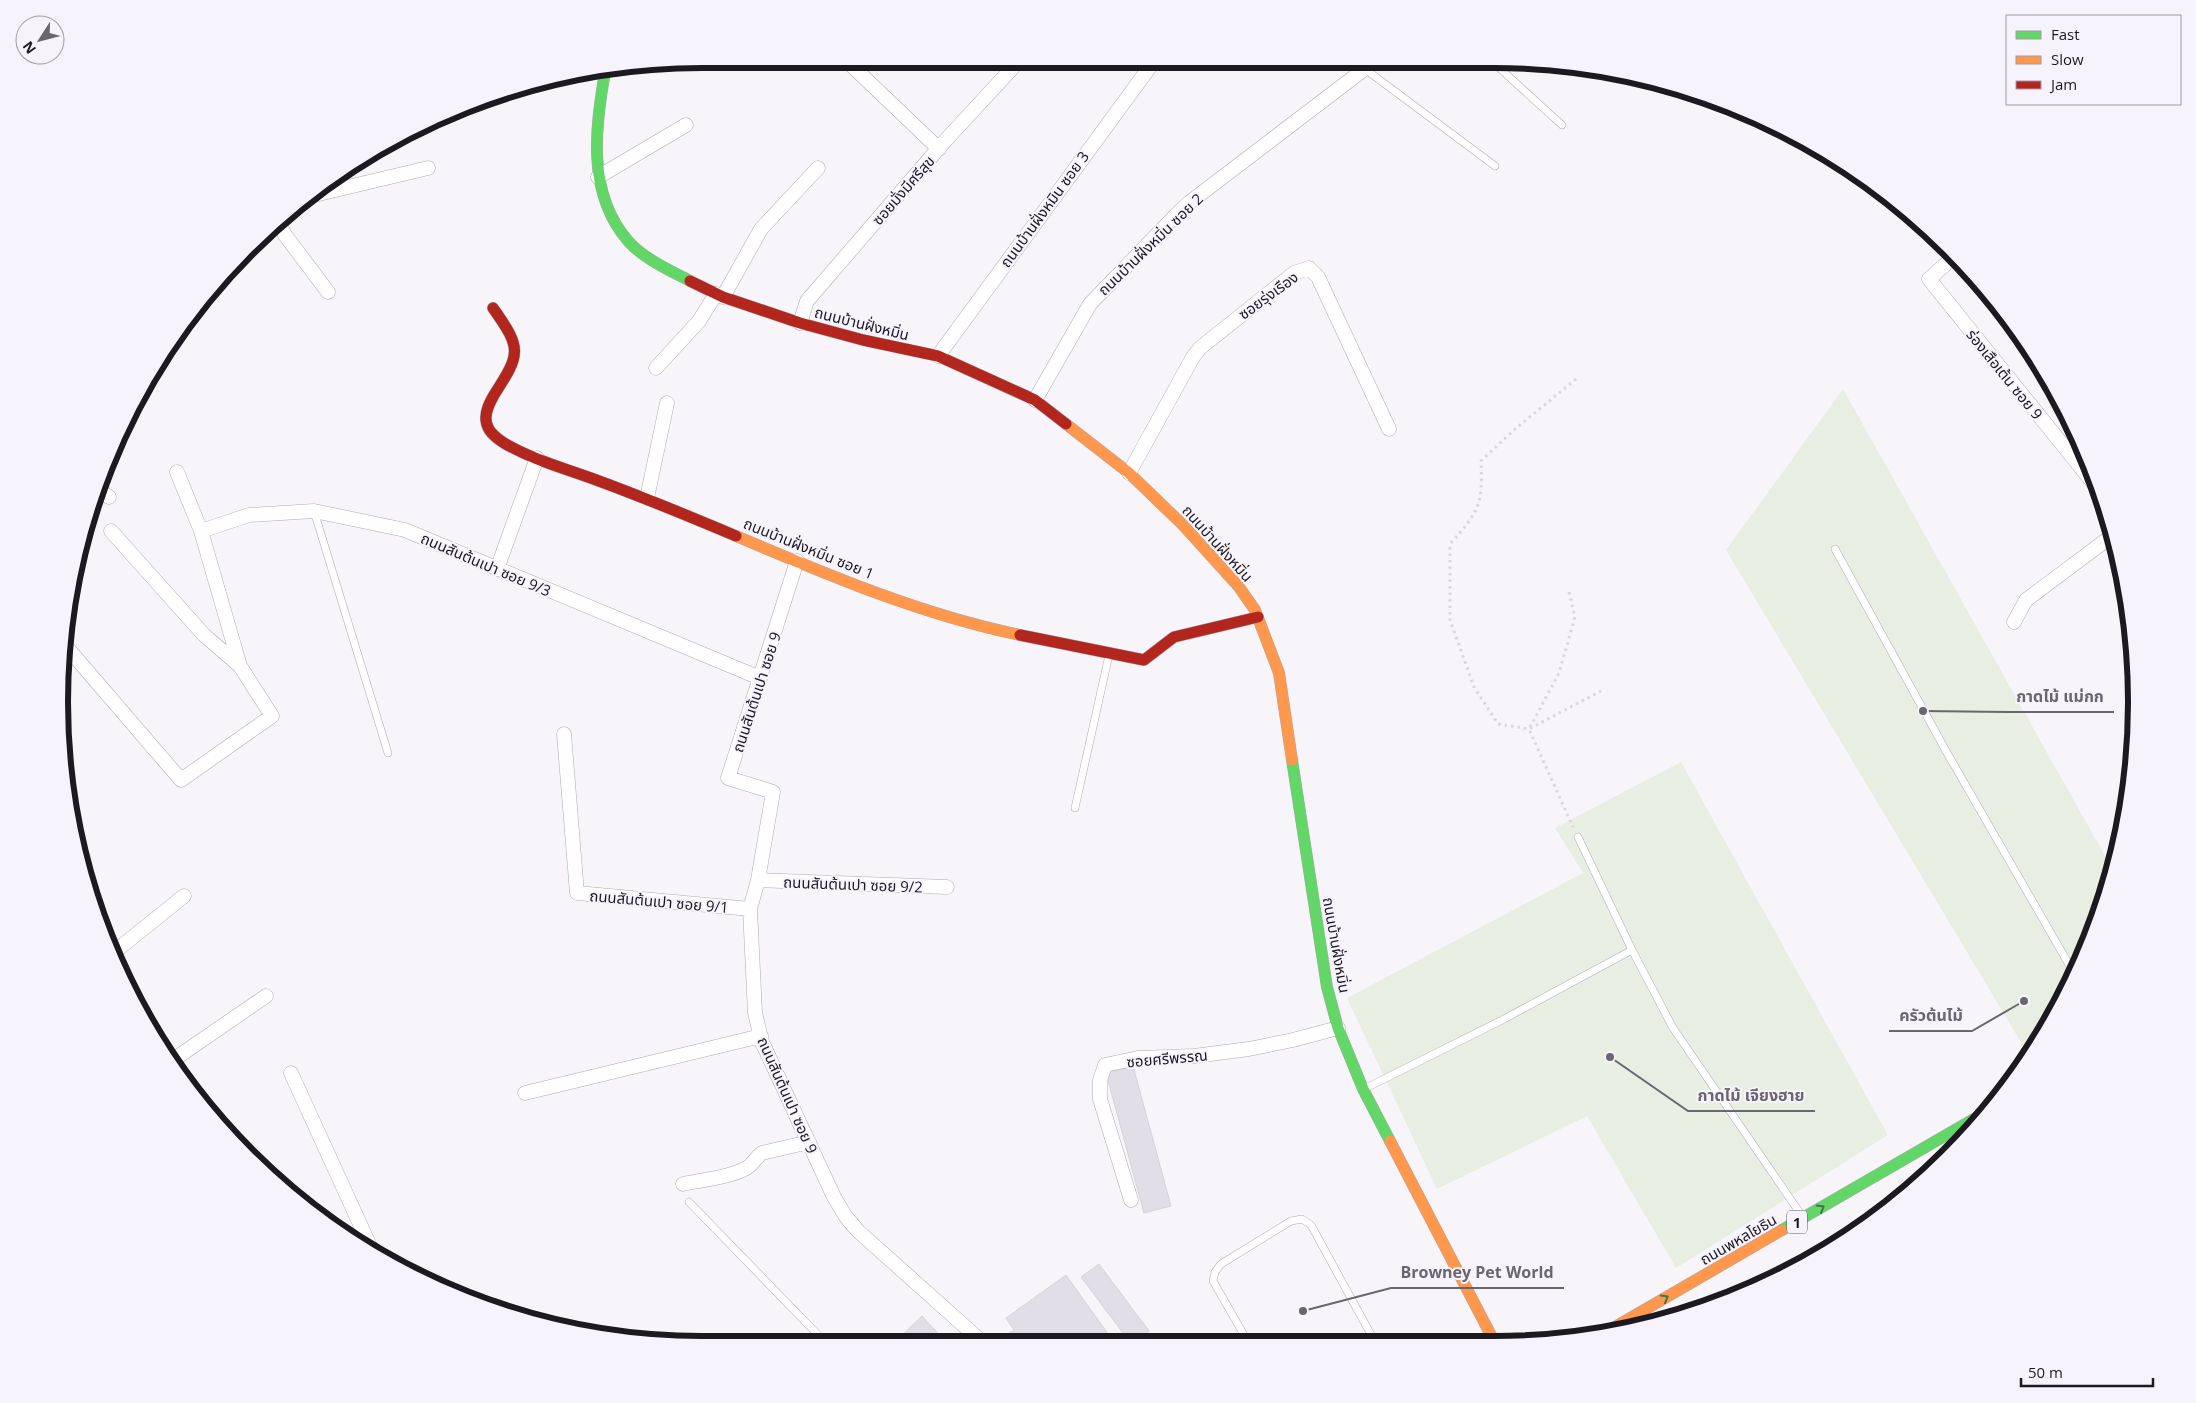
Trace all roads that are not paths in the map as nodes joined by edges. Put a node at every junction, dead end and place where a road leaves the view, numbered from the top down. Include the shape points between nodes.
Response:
1 (854, 68) edge
2 (1012, 68) edge
3 (1149, 68) edge
4 (1365, 68) edge
5 (1371, 68) edge
6 (1500, 68) edge
7 (604, 75) edge
8 (686, 125) dead end
9 (1562, 125) dead end
10 (939, 149) junction
11 (1495, 166) dead end
12 (428, 168) dead end
13 (818, 168) dead end
14 (598, 177) junction
15 (324, 193) edge
16 (281, 227) edge
17 (1950, 260) edge
18 (328, 292) dead end
19 (720, 295) junction
20 (493, 308) dead end
21 (800, 323) junction
22 (938, 356) junction
23 (656, 368) dead end
24 (1035, 400) junction
25 (667, 404) dead end
26 (1389, 429) dead end
27 (537, 458) junction
28 (177, 472) dead end
29 (1129, 473) junction
30 (2085, 473) edge
31 (103, 493) edge
32 (109, 497) dead end
33 (647, 498) junction
34 (314, 511) junction
35 (111, 530) dead end
36 (201, 531) junction
37 (2107, 539) edge
38 (1835, 549) dead end
39 (797, 561) junction
40 (497, 569) junction
41 (1258, 617) junction
42 (2014, 622) dead end
43 (70, 651) edge
44 (1109, 654) junction
45 (240, 666) junction
46 (760, 678) junction
47 (564, 734) dead end
48 (388, 753) dead end
49 (1076, 808) dead end
50 (1578, 837) road end
51 (758, 880) junction
52 (947, 887) dead end
53 (184, 896) dead end
54 (750, 909) junction
55 (118, 949) edge
56 (1632, 950) junction
57 (2070, 966) edge
58 (266, 996) dead end
59 (1338, 1028) junction
60 (761, 1036) junction
61 (177, 1057) edge
62 (291, 1073) dead end
63 (1363, 1089) junction
64 (525, 1093) dead end
65 (1969, 1122) edge
66 (809, 1142) junction
67 (683, 1184) dead end
68 (1131, 1200) dead end
69 (689, 1202) dead end
70 (1804, 1218) junction
71 (368, 1241) edge
72 (1624, 1322) edge
73 (819, 1336) edge
74 (976, 1336) edge
75 (1245, 1336) edge
76 (1372, 1336) edge
77 (1491, 1336) edge

1 - 10 street
2 - 10 street, ซอยมั่งมีศรีสุข
3 - 22 street, ถนนบ้านฝั่งหมิน ซอย 3
4 - 24 street, ถนนบ้านฝั่งหมิ่น ซอย 2 via 1176,215 1090,304
5 - 11 lane
6 - 9 lane
7 - 14 street, ถนนบ้านฝั่งหมิ่น via 597,138
8 - 14 street
10 - 21 street, ซอยมั่งมีศรีสุข via 807,301
12 - 15 street
13 - 19 street via 761,229
14 - 19 street, ถนนบ้านฝั่งหมิ่น via 610,216 630,244 667,269
16 - 18 street
17 - 30 street, ร่องเสือเต้น ซอย 9 via 1929,279
19 - 21 street, ถนนบ้านฝั่งหมิ่น
19 - 23 street
20 - 27 street, ถนนบ้านฝั่งหมิ่น ซอย 1 via 512,337 516,359 487,409 488,429 503,443
21 - 22 street, ถนนบ้านฝั่งหมิ่น
22 - 24 street, ถนนบ้านฝั่งหมิ่น
24 - 29 street, ถนนบ้านฝั่งหมิ่น
25 - 33 street
26 - 29 street, ซอยรุ่งเรือง via 1318,277 1309,268 1294,272 1200,348
27 - 33 street, ถนนบ้านฝั่งหมิ่น ซอย 1
27 - 40 street
28 - 36 street
29 - 41 street, ถนนบ้านฝั่งหมิ่น via 1183,525 1239,587
31 - 32 street
33 - 39 street, ถนนบ้านฝั่งหมิ่น ซอย 1
34 - 36 street, ถนนสันต้นเปา ซอย 9/3 via 250,515
34 - 40 street, ถนนสันต้นเปา ซอย 9/3 via 405,530
34 - 48 lane
35 - 45 street via 204,635
36 - 45 street
37 - 42 street via 2026,600
38 - 57 lane
39 - 44 street, ถนนบ้านฝั่งหมิ่น ซอย 1 via 955,620
39 - 46 street, ถนนสันต้นเปา ซอย 9
40 - 46 street, ถนนสันต้นเปา ซอย 9/3
41 - 44 street, ถนนบ้านฝั่งหมิ่น ซอย 1 via 1174,637 1144,660
41 - 59 street, ถนนบ้านฝั่งหมิ่น via 1279,674 1327,987
43 - 45 street via 181,780 272,716
44 - 49 lane
46 - 51 street, ถนนสันต้นเปา ซอย 9 via 728,778 773,792
47 - 54 street, ถนนสันต้นเปา ซอย 9/1 via 577,893
50 - 56 lane
51 - 52 street, ถนนสันต้นเปา ซอย 9/2
51 - 54 street, ถนนสันต้นเปา ซอย 9
53 - 55 street
54 - 60 street, ถนนสันต้นเปา ซอย 9 via 755,1014
56 - 63 lane via 1504,1019
56 - 70 lane via 1674,1028
58 - 61 street
59 - 63 street, ถนนบ้านฝั่งหมิ่น
59 - 68 street, ซอยศรีพรรณ via 1248,1048 1194,1056 1138,1058 1104,1065 1100,1099
60 - 64 street
60 - 66 street, ถนนสันต้นเปา ซอย 9
62 - 71 street
63 - 77 street, ถนนบ้านฝั่งหมิ่น
70 -> 65 street, ถนนพหลโยธิน / 1
66 - 67 street via 762,1153 740,1171
66 - 74 street, ถนนสันต้นเปา ซอย 9 via 846,1216 871,1243
69 - 73 lane
72 -> 70 street, ถนนพหลโยธิน / 1
75 - 76 lane via 1213,1281 1215,1272 1221,1264 1290,1221 1302,1219 1311,1225

